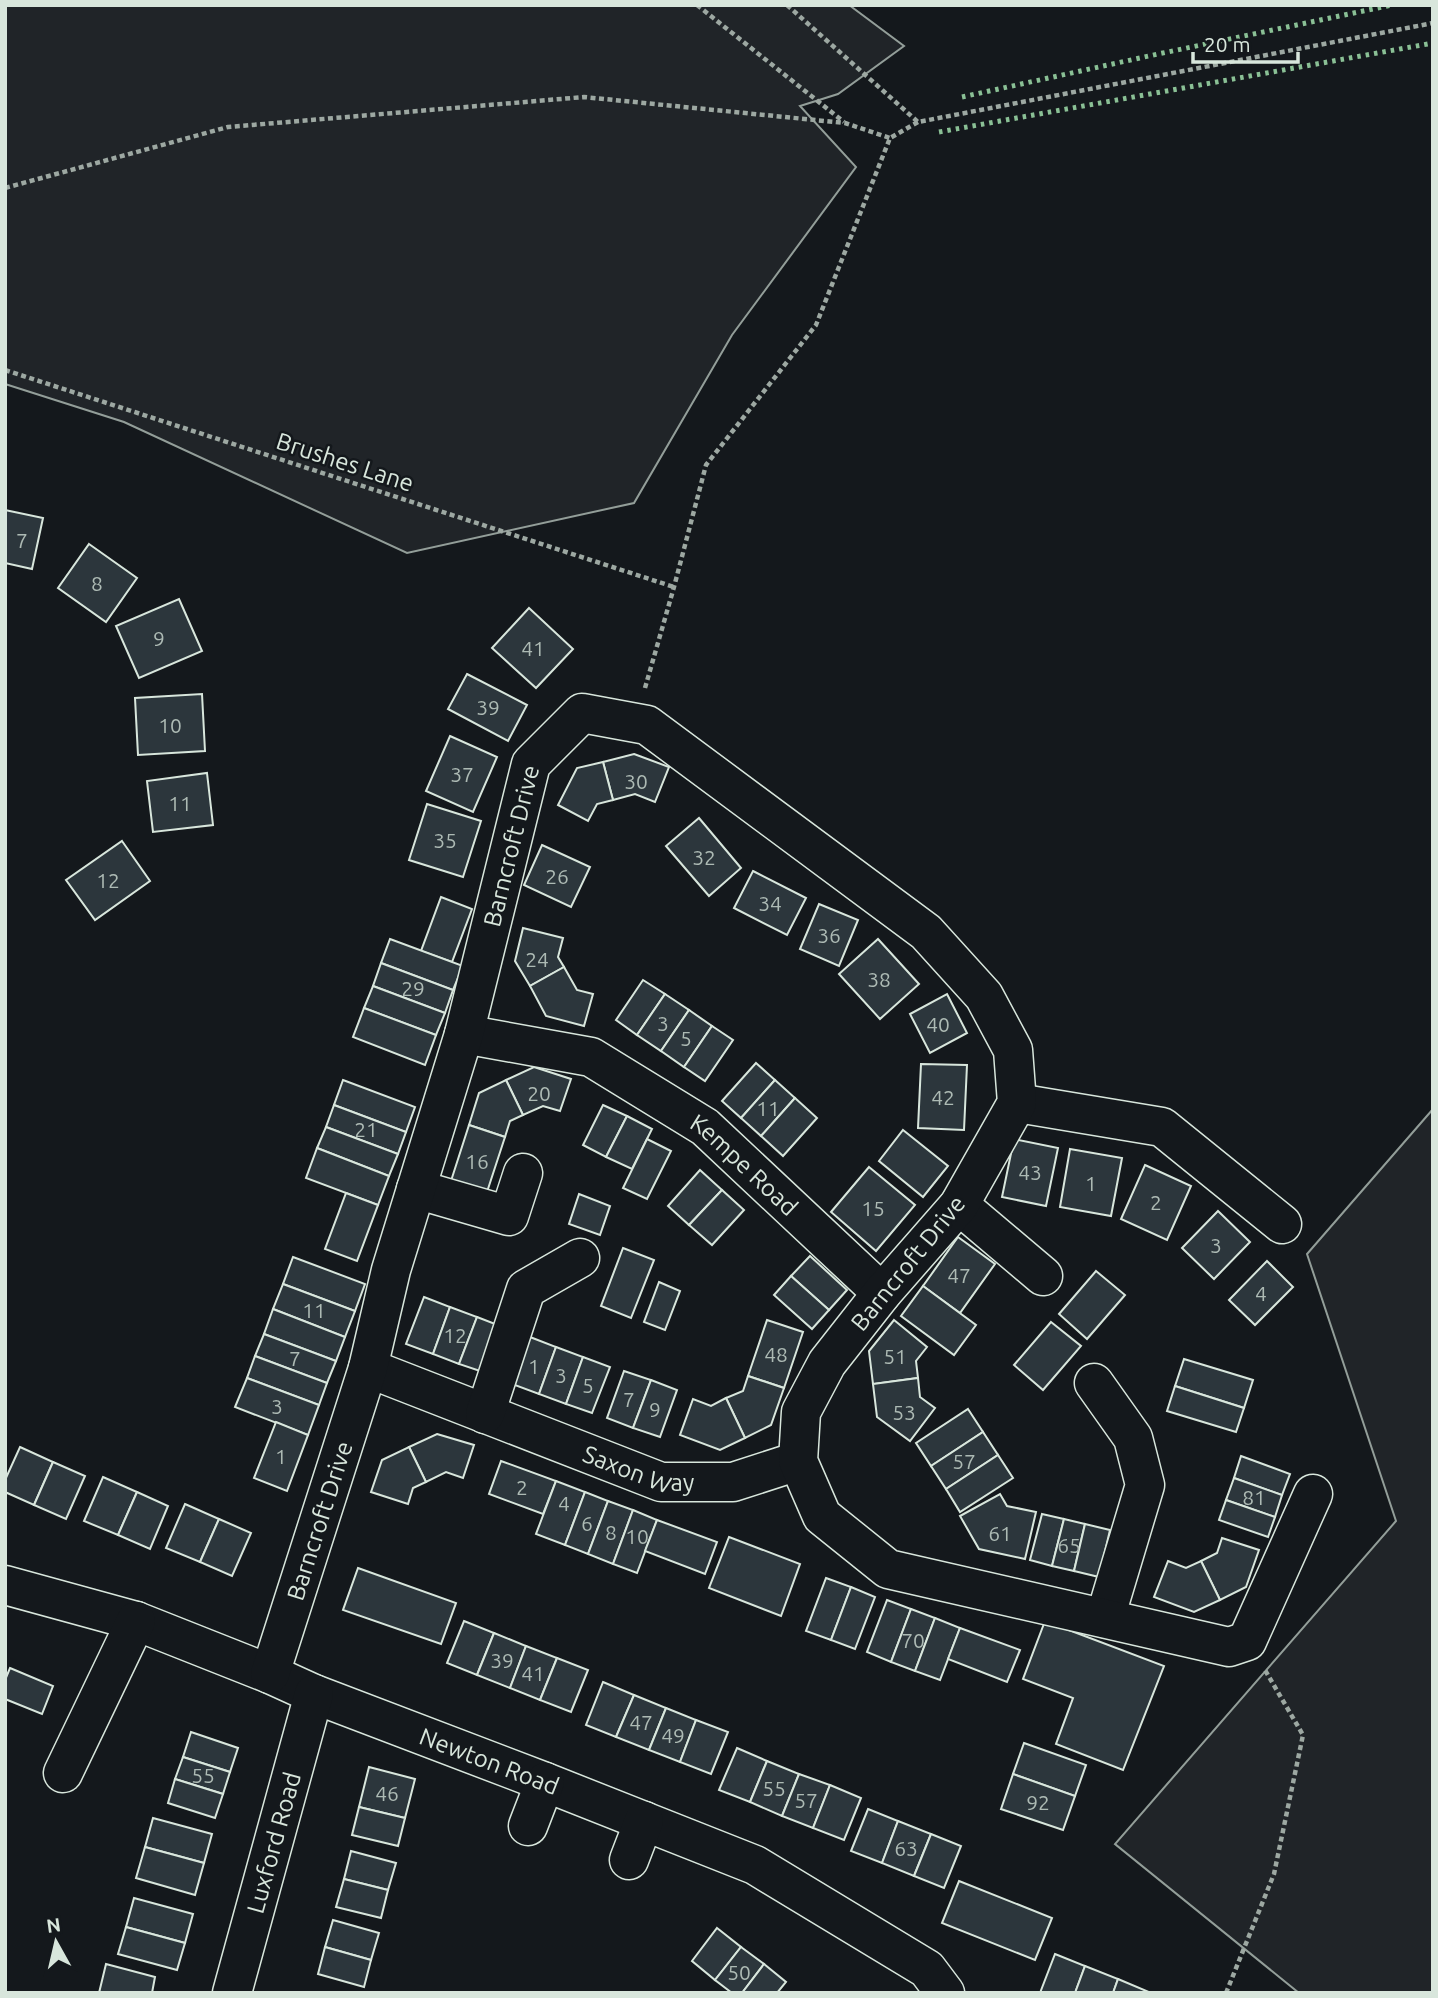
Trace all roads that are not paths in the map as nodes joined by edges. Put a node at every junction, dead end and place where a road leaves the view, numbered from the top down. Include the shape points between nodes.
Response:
1 (464, 1034) junction
2 (1017, 1103) junction
3 (523, 1173) dead end
4 (416, 1189) junction
5 (959, 1205) junction
6 (1282, 1224) dead end
7 (580, 1258) dead end
8 (1043, 1276) dead end
9 (882, 1293) junction
10 (368, 1368) junction
11 (1094, 1383) dead end
12 (485, 1414) junction
13 (798, 1461) junction
14 (1313, 1494) dead end
15 (5, 1585) edge
16 (1105, 1618) junction
17 (136, 1620) junction
18 (270, 1674) junction
19 (314, 1694) junction
20 (63, 1773) dead end
21 (545, 1782) junction
22 (644, 1821) junction
23 (528, 1826) dead end
24 (629, 1860) dead end
25 (232, 1993) edge
26 (945, 1993) edge

1 - 2 street, Barncroft Drive via 531,764 582,713 647,724 926,932 985,996 1013,1050
1 - 4 street, Barncroft Drive
1 - 9 street, Kempe Road via 591,1057 705,1127
2 - 5 street, Barncroft Drive
2 - 6 street via 1162,1127
3 - 4 street via 509,1216
4 - 10 street, Barncroft Drive
5 - 8 street
5 - 9 street, Barncroft Drive
7 - 12 street via 526,1289
9 - 13 street, Barncroft Drive via 827,1363 801,1412
10 - 12 street
10 - 18 street, Barncroft Drive
11 - 16 street via 1133,1438 1145,1485
12 - 13 street, Saxon Way via 661,1482 733,1482
13 - 16 street, Barncroft Drive via 822,1516 888,1569
14 - 16 street, Barncroft Drive via 1247,1641 1229,1647
15 - 17 street, Newton Road
17 - 18 street, Newton Road
17 - 20 street
18 - 19 street, Newton Road
19 - 21 street, Newton Road
19 - 25 street, Luxford Road
21 - 22 street, Newton Road
21 - 23 street
22 - 24 street
22 - 26 street, Newton Road via 755,1865 927,1969

